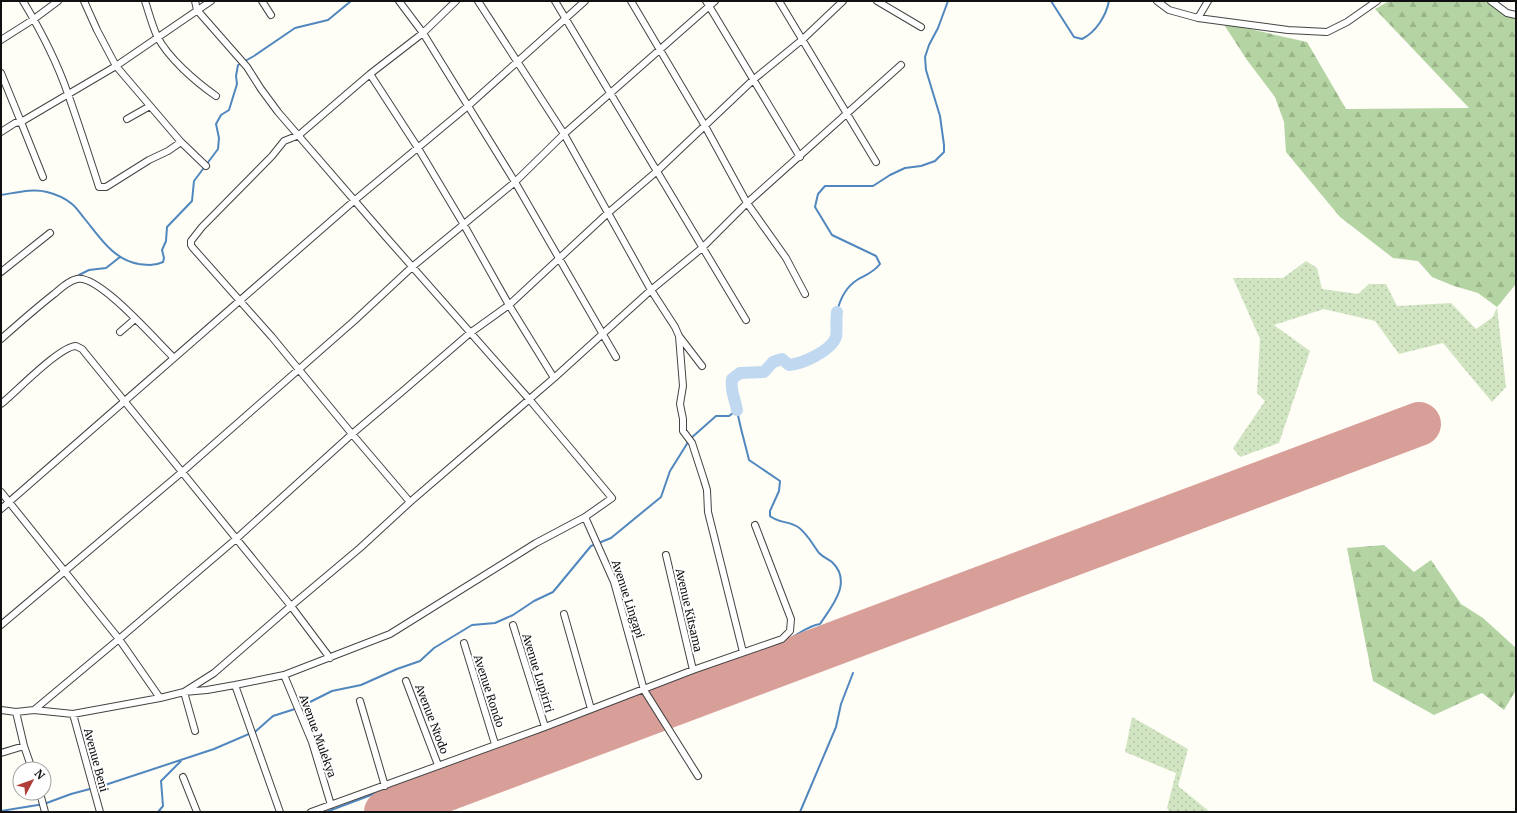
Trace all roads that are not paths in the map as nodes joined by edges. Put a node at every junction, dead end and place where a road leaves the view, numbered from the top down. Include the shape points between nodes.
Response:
1 (23, 1) edge
2 (58, 1) edge
3 (84, 1) edge
4 (145, 1) edge
5 (195, 1) edge
6 (211, 1) edge
7 (262, 1) edge
8 (399, 1) edge
9 (456, 1) edge
10 (478, 1) edge
11 (555, 1) edge
12 (585, 1) edge
13 (631, 1) edge
14 (715, 1) edge
15 (779, 1) edge
16 (843, 1) edge
17 (877, 1) edge
18 (1157, 1) edge
19 (1208, 1) edge
20 (1375, 1) edge
21 (1490, 1) edge
22 (708, 3) edge
23 (198, 10) junction
24 (271, 15) dead end
25 (1516, 15) edge
26 (566, 18) junction
27 (1198, 18) junction
28 (34, 19) junction
29 (921, 27) dead end
30 (423, 33) junction
31 (158, 37) junction
32 (802, 39) junction
33 (1, 40) edge
34 (661, 49) junction
35 (516, 62) junction
36 (901, 65) dead end
37 (116, 66) junction
38 (1, 74) edge
39 (370, 74) junction
40 (753, 80) junction
41 (611, 93) junction
42 (68, 94) junction
43 (216, 96) dead end
44 (150, 106) junction
45 (468, 106) junction
46 (846, 114) junction
47 (127, 119) dead end
48 (21, 122) junction
49 (705, 126) junction
50 (1, 132) edge
51 (564, 134) junction
52 (299, 135) junction
53 (181, 142) junction
54 (418, 148) junction
55 (800, 156) junction
56 (876, 162) dead end
57 (206, 166) dead end
58 (656, 172) junction
59 (43, 177) dead end
60 (515, 182) junction
61 (355, 200) junction
62 (747, 203) junction
63 (608, 213) junction
64 (464, 225) junction
65 (50, 233) dead end
66 (702, 248) junction
67 (558, 258) junction
68 (412, 267) junction
69 (1, 272) edge
70 (651, 290) junction
71 (804, 294) dead end
72 (239, 300) junction
73 (509, 305) junction
74 (135, 319) junction
75 (746, 320) dead end
76 (120, 332) dead end
77 (470, 333) junction
78 (603, 333) junction
79 (679, 336) junction
80 (1, 339) edge
81 (616, 357) dead end
82 (174, 358) junction
83 (702, 366) dead end
84 (299, 369) junction
85 (554, 378) junction
86 (529, 400) junction
87 (124, 402) junction
88 (1, 404) edge
89 (352, 434) junction
90 (182, 472) junction
91 (1, 492) edge
92 (9, 502) junction
93 (410, 502) junction
94 (1, 509) edge
95 (585, 517) junction
96 (755, 525) dead end
97 (236, 539) junction
98 (666, 555) dead end
99 (65, 571) junction
100 (291, 606) junction
101 (564, 614) dead end
102 (1, 625) edge
103 (513, 625) dead end
104 (119, 639) junction
105 (464, 643) dead end
106 (742, 652) junction
107 (330, 658) junction
108 (693, 670) junction
109 (284, 675) junction
110 (406, 681) dead end
111 (235, 685) junction
112 (644, 690) junction
113 (184, 692) junction
114 (160, 698) junction
115 (360, 701) dead end
116 (1, 710) edge
117 (34, 710) junction
118 (591, 710) junction
119 (16, 712) junction
120 (73, 714) junction
121 (545, 727) junction
122 (195, 731) dead end
123 (496, 744) junction
124 (24, 746) junction
125 (1, 754) edge
126 (29, 761) edge
127 (438, 765) junction
128 (698, 776) dead end
129 (183, 777) dead end
130 (385, 786) junction
131 (42, 801) edge
132 (331, 805) junction
133 (45, 812) edge
134 (100, 812) edge
135 (197, 812) edge
136 (280, 812) edge
137 (311, 812) edge

1 - 28 street
2 - 28 street
3 - 37 street
4 - 31 street
5 - 23 street
6 - 23 street
7 - 24 street
8 - 30 street
9 - 30 street
10 - 35 street
11 - 26 street
12 - 26 street
13 - 34 street
14 - 22 street
15 - 32 street
16 - 32 street
17 - 29 street
18 - 27 street via 1169,10
19 - 27 street
20 - 27 street via 1347,22 1327,32 1288,30
21 - 25 street
22 - 34 street
22 - 40 street
23 - 31 street
23 - 52 street via 247,67 261,89
26 - 35 street
26 - 41 street
28 - 33 street
28 - 42 street
30 - 39 street
30 - 45 street
31 - 37 street
31 - 43 street via 171,56 195,81
32 - 40 street
32 - 46 street
34 - 41 street
34 - 49 street
35 - 45 street
35 - 51 street
36 - 46 street
37 - 42 street
37 - 44 street
38 - 48 street
39 - 52 street
39 - 54 street
40 - 49 street
40 - 55 street
41 - 51 street
41 - 58 street
42 - 48 street
42 - 53 street via 99,187 106,187
44 - 47 street
44 - 53 street
45 - 54 street
45 - 60 street
46 - 55 street
46 - 56 street
48 - 50 street
48 - 59 street
49 - 58 street
49 - 62 street
51 - 60 street
51 - 63 street
52 - 61 street
52 - 72 street via 284,141 191,242 193,248
53 - 57 street
54 - 61 street
54 - 64 street
55 - 62 street
58 - 63 street
58 - 66 street
60 - 64 street
60 - 67 street
61 - 68 street
61 - 72 street
62 - 66 street
62 - 71 street via 786,258
63 - 67 street
63 - 70 street
64 - 68 street
64 - 73 street
65 - 69 street
66 - 70 street
66 - 75 street
67 - 73 street
67 - 78 street
68 - 77 street
68 - 84 street
70 - 78 street
70 - 79 street
72 - 82 street
72 - 84 street
73 - 77 street
73 - 85 street
74 - 76 street
74 - 80 street via 114,298 90,280 79,279 70,281
74 - 82 street
77 - 86 street
77 - 89 street
78 - 81 street
78 - 85 street
79 - 83 street
79 - 106 street via 684,386 680,404 683,431 692,443 707,490 708,512
82 - 87 street
84 - 89 street
84 - 90 street
85 - 86 street
86 - 93 street
86 - 95 street via 611,497 611,500
87 - 88 street via 86,353 73,346 51,361
87 - 90 street
87 - 92 street
89 - 93 street
89 - 97 street
90 - 97 street
90 - 99 street
91 - 92 street
92 - 94 street
92 - 99 street
93 - 100 street
95 - 107 street via 536,543 390,634
95 - 112 street, Avenue Lingapi via 614,582
96 - 106 street via 791,619 791,625 790,632 782,639
97 - 100 street
97 - 104 street
98 - 108 street, Avenue Kitsama
99 - 102 street
99 - 104 street
100 - 107 street
100 - 113 street via 214,673
101 - 118 street
103 - 121 street, Avenue Lupiriri
104 - 114 street
104 - 117 street
105 - 123 street, Avenue Rondo
106 - 108 street
107 - 109 street
108 - 112 street
109 - 111 street
109 - 132 street, Avenue Mulekya via 312,742
110 - 127 street, Avenue Ntodo
111 - 113 street
111 - 136 street
112 - 118 street
112 - 128 street, Avenue Lingapi
113 - 114 street
113 - 122 street
114 - 120 street
115 - 130 street
116 - 119 street
117 - 119 street
117 - 120 street
118 - 121 street
119 - 124 street
120 - 134 street, Avenue Beni
121 - 123 street
123 - 127 street
124 - 125 street
124 - 126 street
127 - 130 street
129 - 135 street
130 - 132 street
131 - 133 street
132 - 137 street

